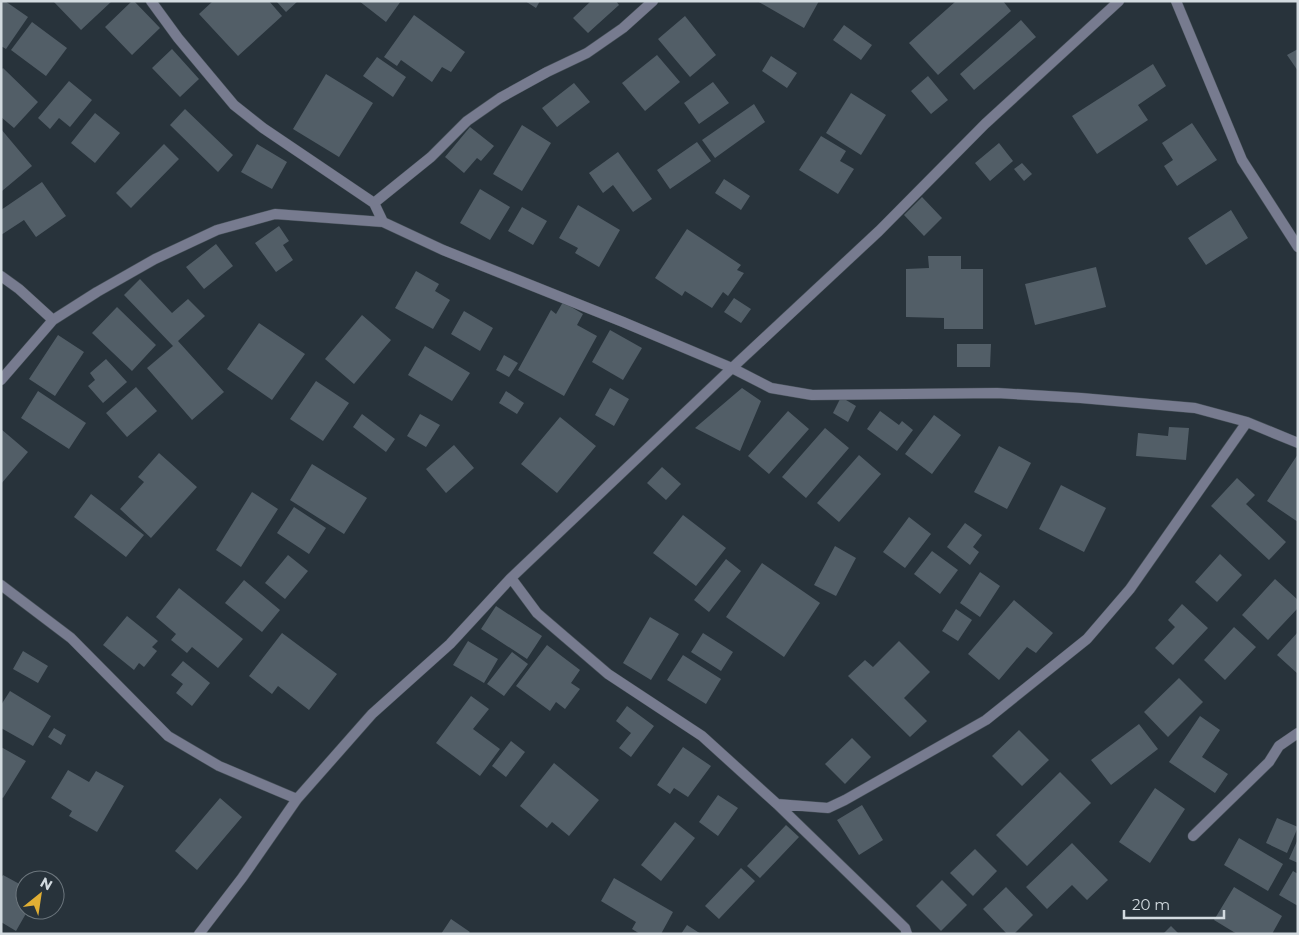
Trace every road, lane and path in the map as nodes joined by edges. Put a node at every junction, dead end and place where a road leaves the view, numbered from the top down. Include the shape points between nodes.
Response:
1 (151, 1) edge
2 (653, 1) edge
3 (1119, 1) edge
4 (1176, 1) edge
5 (374, 203) junction
6 (382, 222) junction
7 (1298, 247) edge
8 (1, 276) edge
9 (53, 320) junction
10 (732, 368) junction
11 (1, 380) edge
12 (1247, 422) junction
13 (1298, 443) edge
14 (511, 578) junction
15 (1, 585) edge
16 (1298, 733) edge
17 (297, 799) junction
18 (777, 804) junction
19 (1192, 836) dead end
20 (199, 934) edge
21 (907, 934) edge

1 - 5 street via 234,105
2 - 5 street via 623,28 587,53 508,94 467,121 431,157
3 - 10 street
4 - 7 street via 1242,160
5 - 6 street
6 - 9 street via 275,214 217,230 155,259
6 - 10 street
8 - 9 street
9 - 11 street
10 - 12 street via 771,388 812,395 996,393 1195,408
10 - 14 street
12 - 13 street
12 - 18 street via 1130,589 1087,639 986,720 845,800 828,808
14 - 17 street via 450,644 372,714
14 - 18 street via 537,613 608,674 702,736
15 - 17 street via 71,638 168,736 219,766
16 - 19 street via 1279,746 1269,762
17 - 20 street
18 - 21 street via 905,928

